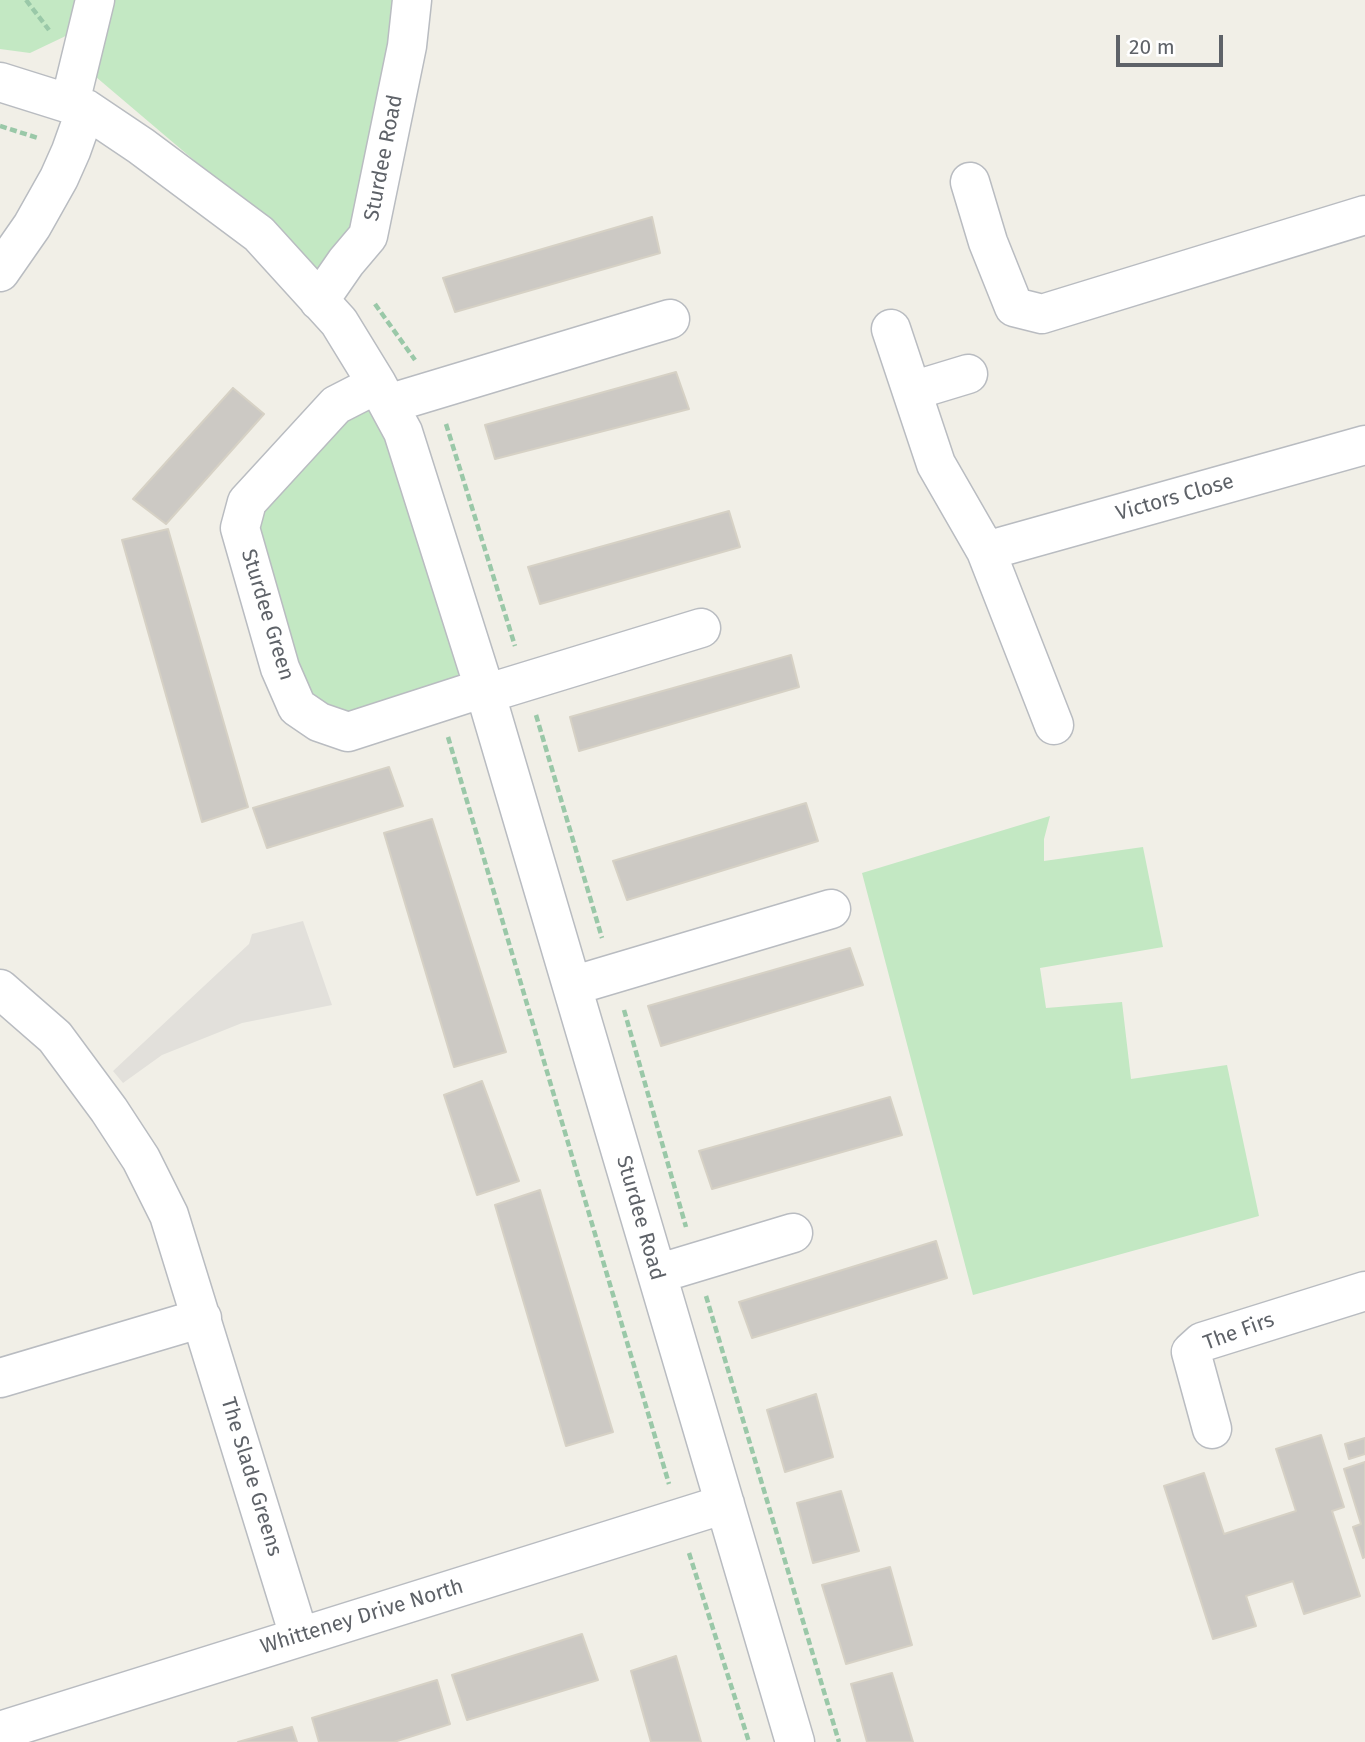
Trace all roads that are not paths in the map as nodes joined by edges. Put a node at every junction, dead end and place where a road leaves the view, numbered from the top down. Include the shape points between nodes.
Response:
1 (95, 0) edge
2 (412, 0) edge
3 (0, 82) edge
4 (78, 106) junction
5 (970, 182) dead end
6 (1365, 215) edge
7 (0, 272) edge
8 (320, 301) junction
9 (670, 319) dead end
10 (891, 329) dead end
11 (968, 374) dead end
12 (912, 391) junction
13 (383, 394) junction
14 (1365, 445) edge
15 (986, 551) junction
16 (701, 628) dead end
17 (485, 691) junction
18 (1054, 724) dead end
19 (831, 909) dead end
20 (572, 986) junction
21 (0, 989) edge
22 (793, 1233) dead end
23 (657, 1274) junction
24 (1365, 1291) edge
25 (202, 1318) junction
26 (0, 1378) edge
27 (1212, 1429) dead end
28 (725, 1504) junction
29 (299, 1636) junction
30 (0, 1731) edge
31 (795, 1742) edge

1 - 4 street
2 - 8 street, Sturdee Road via 407,47 368,236
3 - 4 street, Sturdee Road
4 - 7 street via 71,151 32,226
4 - 8 street, Sturdee Road via 141,146 259,234
5 - 6 street via 1014,307 1042,314
8 - 13 street, Sturdee Road via 339,322
9 - 13 street
10 - 12 street
11 - 12 street
12 - 15 street via 936,464
13 - 17 street, Sturdee Road via 403,432
13 - 17 street, Sturdee Green via 336,405 247,502 240,528 280,668 297,707 319,722 348,732
14 - 15 street, Victors Close
15 - 18 street
16 - 17 street
17 - 20 street, Sturdee Road
19 - 20 street
20 - 23 street, Sturdee Road
21 - 25 street, The Slade Greens via 55,1037 141,1159 169,1215
22 - 23 street
23 - 28 street, Sturdee Road
24 - 27 street, The Firs via 1202,1342 1191,1352
25 - 26 street
25 - 29 street, The Slade Greens
28 - 29 street, Whitteney Drive North
28 - 31 street, Sturdee Road
29 - 30 street, Whitteney Drive North

